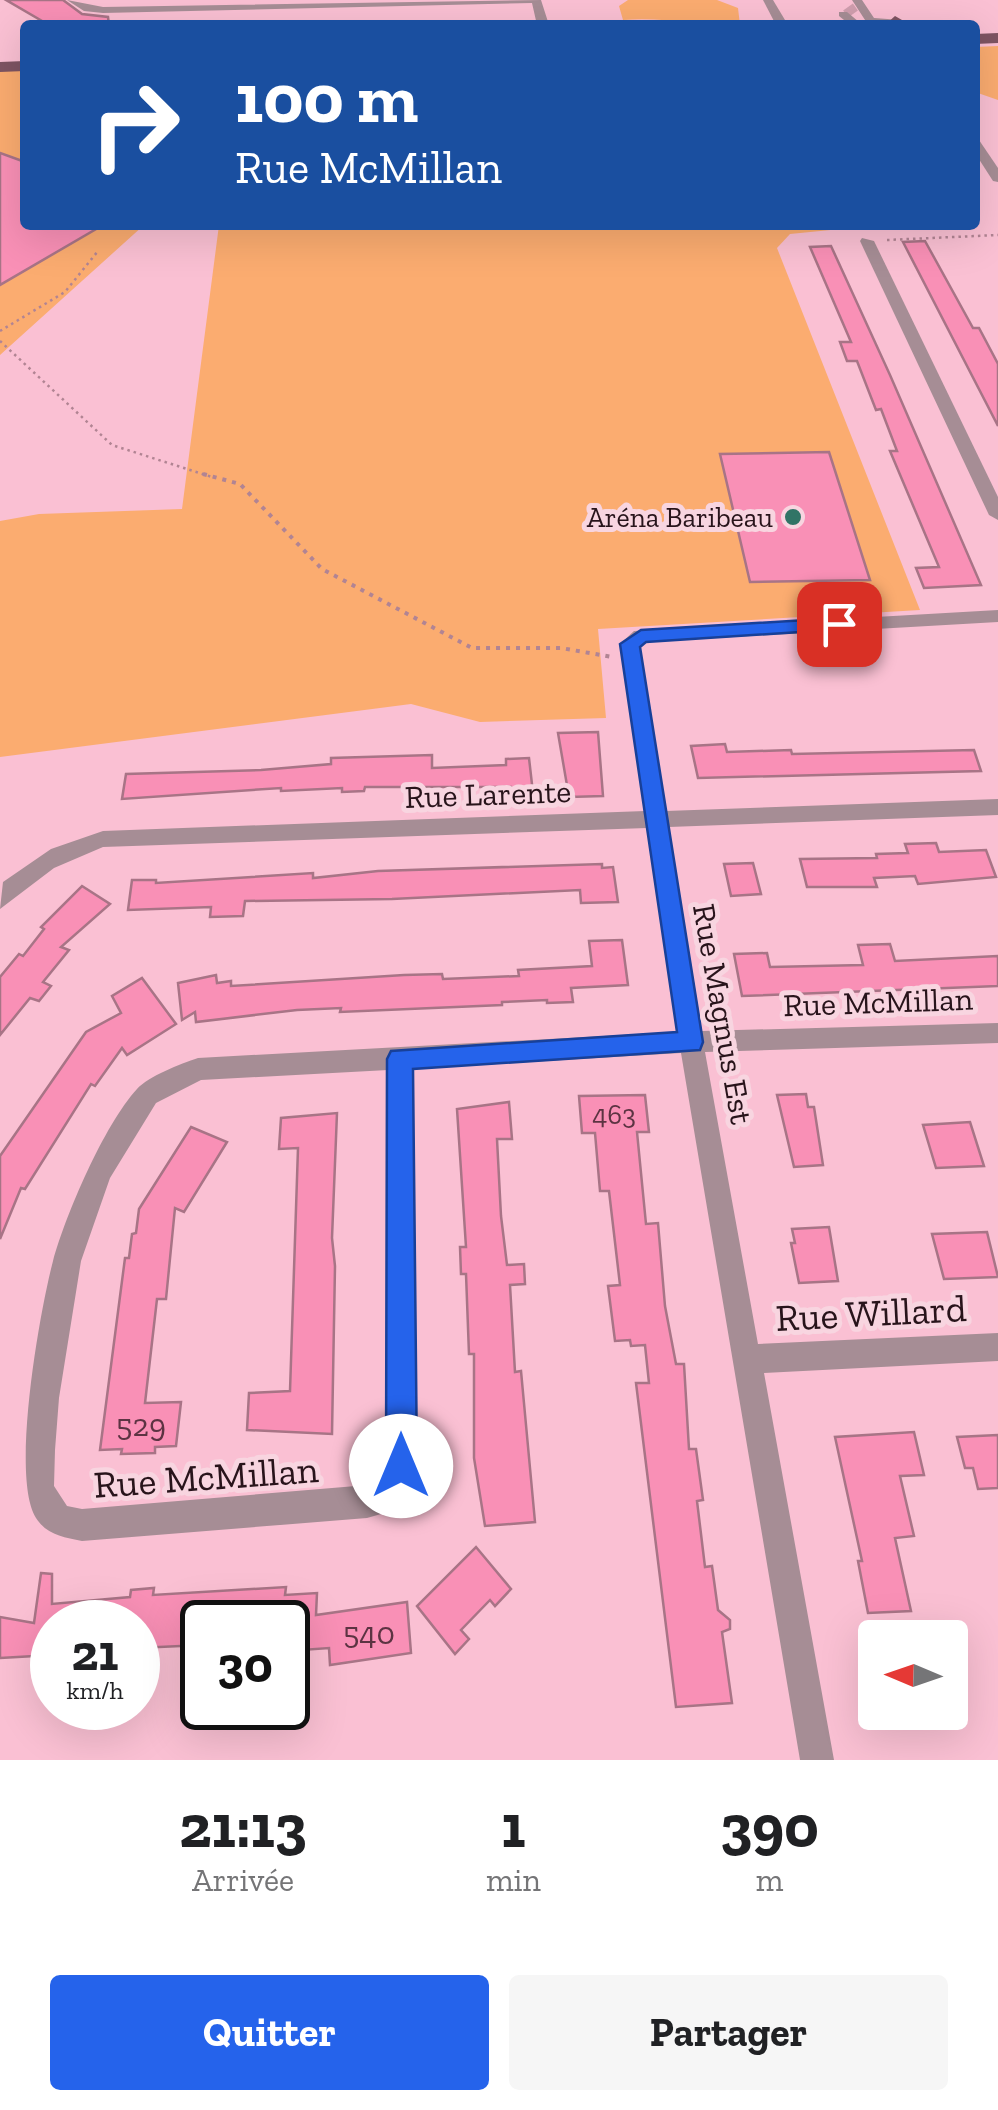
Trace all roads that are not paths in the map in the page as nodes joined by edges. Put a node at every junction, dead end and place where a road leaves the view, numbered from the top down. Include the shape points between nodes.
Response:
1 (72, 0) edge
2 (535, 0) edge
3 (850, 12) tunnel mouth
4 (893, 20) edge
5 (980, 151) edge
6 (998, 178) edge
7 (867, 241) road end
8 (998, 515) edge
9 (998, 616) edge
10 (998, 807) edge
11 (656, 821) junction
12 (0, 900) edge
13 (998, 1034) edge
14 (691, 1042) junction
15 (400, 1059) junction
16 (998, 1347) edge
17 (748, 1359) junction
18 (817, 1760) edge

1 - 2 street via 103,10
3 - 4 street
5 - 6 street
7 - 8 street
9 - 11 street, Rue Magnus Est via 641,636 630,644
10 - 11 street, Rue Larente
11 - 12 street, Rue Larente via 103,839 24,874
11 - 14 street, Rue Magnus Est
13 - 14 street, Rue McMillan
14 - 15 street, Rue McMillan
14 - 17 street, Rue Magnus Est
15 - 15 street, Rue McMillan via 198,1069 147,1095 98,1173 67,1261 40,1450 39,1486 58,1520 82,1525 392,1496 401,1466
16 - 17 street, Rue Willard
17 - 18 street, Rue Magnus Est

